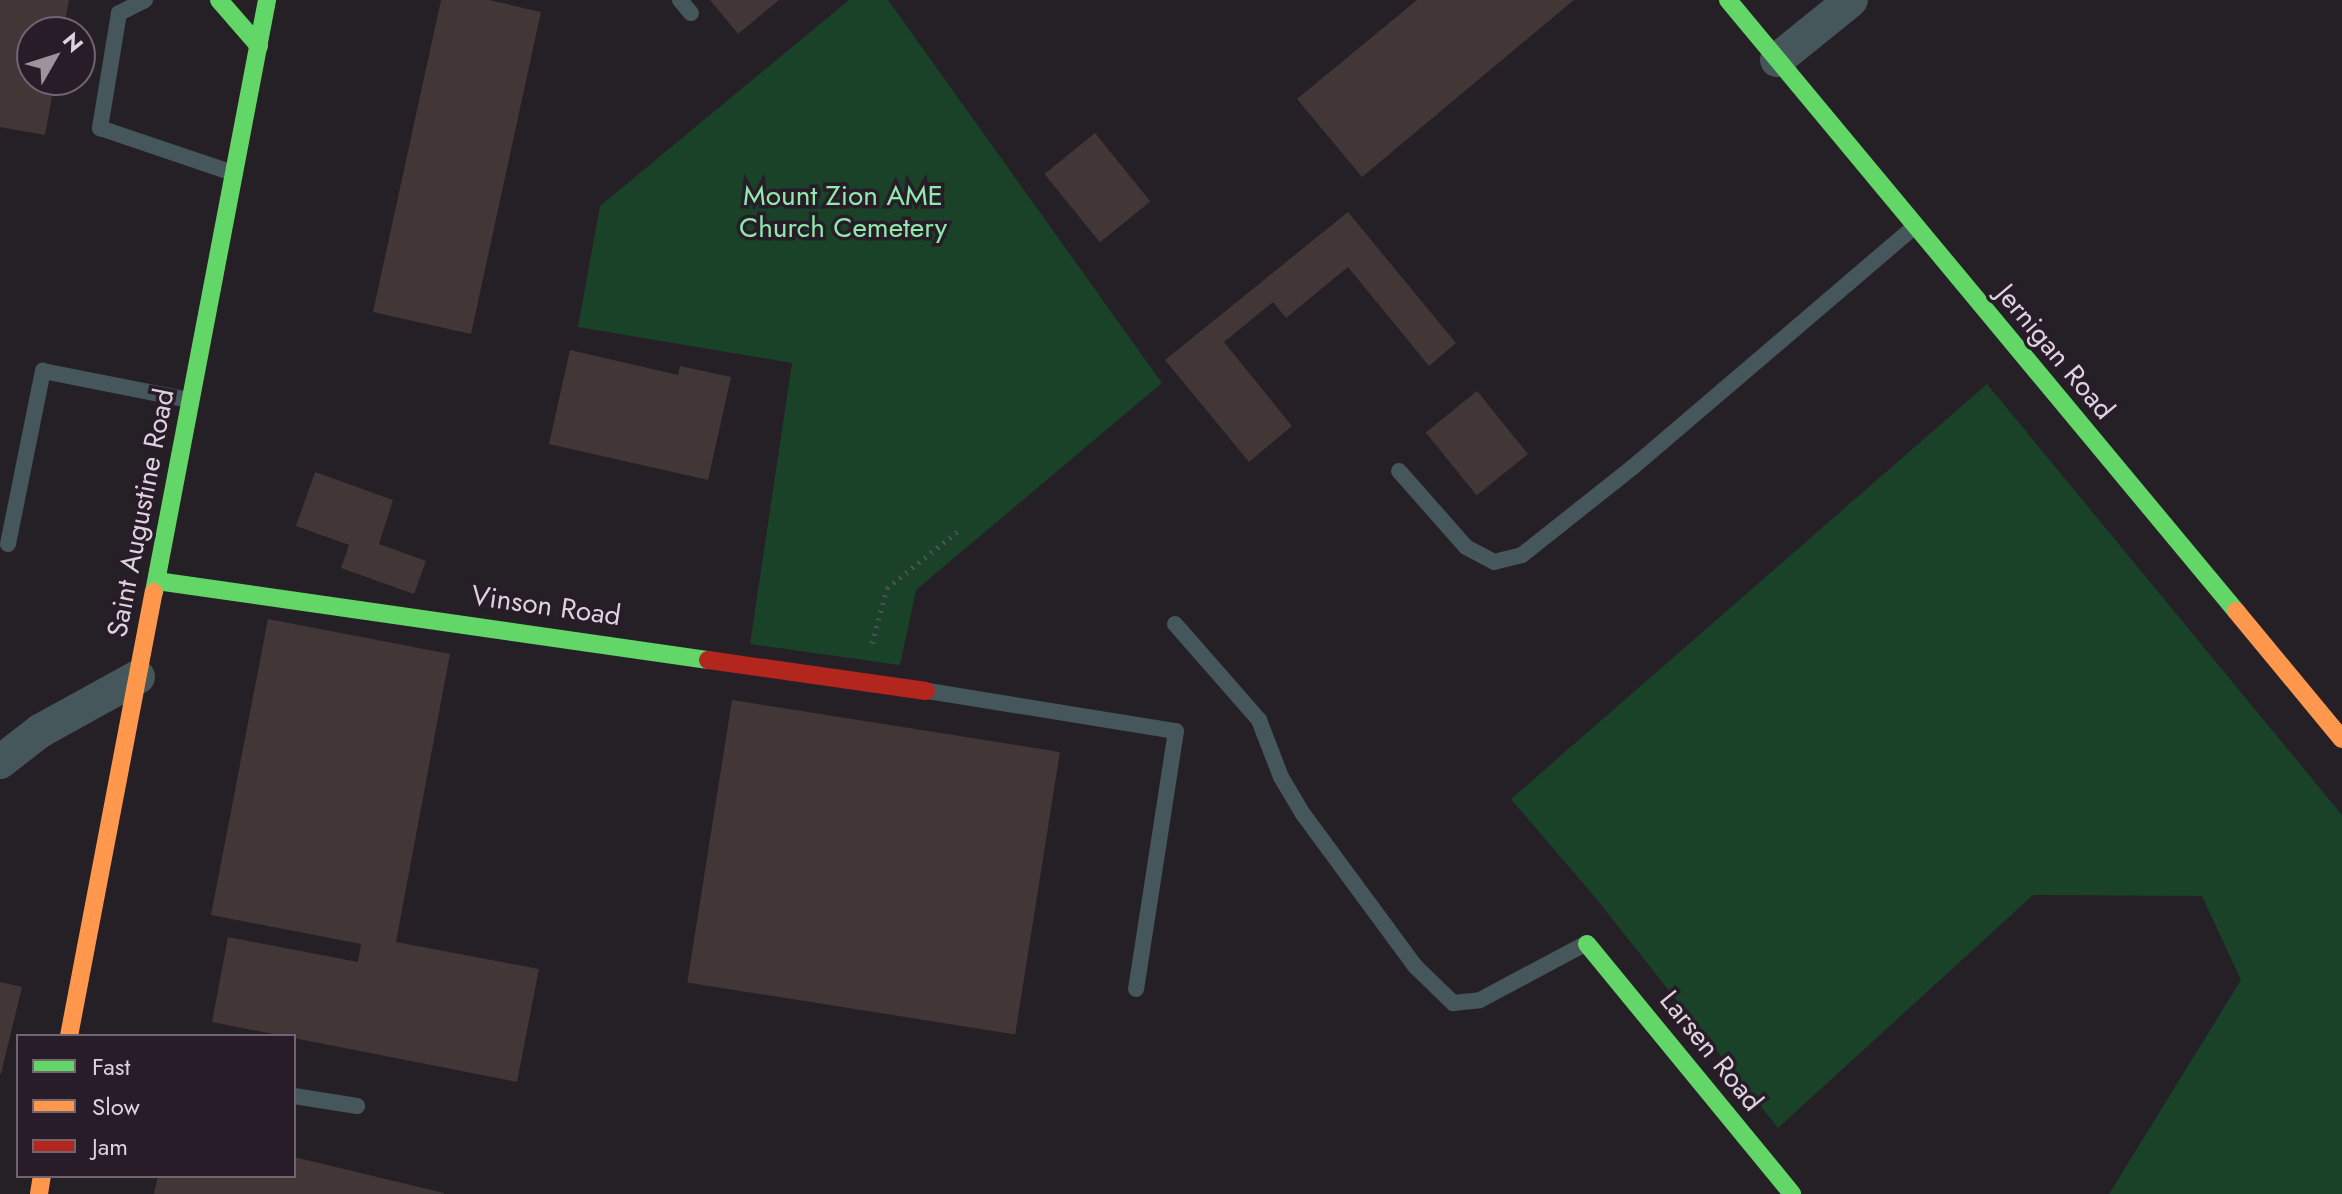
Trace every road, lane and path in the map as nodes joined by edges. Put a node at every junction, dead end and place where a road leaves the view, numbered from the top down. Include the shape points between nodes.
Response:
1 (145, 0) edge
2 (219, 0) edge
3 (267, 0) edge
4 (1728, 0) edge
5 (1851, 0) edge
6 (259, 46) junction
7 (1777, 60) junction
8 (234, 173) junction
9 (1914, 227) junction
10 (191, 400) junction
11 (1399, 471) dead end
12 (957, 532) dead end
13 (8, 544) dead end
14 (157, 581) junction
15 (1175, 624) dead end
16 (138, 677) junction
17 (861, 679) junction
18 (926, 691) joint
19 (2342, 739) edge
20 (0, 762) edge
21 (1587, 944) joint
22 (1136, 989) dead end
23 (69, 1034) edge
24 (296, 1096) edge
25 (357, 1106) dead end
26 (1792, 1194) edge

1 - 8 lane via 119,13 100,128
2 - 6 street
3 - 6 street, Saint Augustine Road
4 - 7 street, Jernigan Road
5 - 7 street
6 - 8 street, Saint Augustine Road
7 - 9 street, Jernigan Road
8 - 10 street, Saint Augustine Road
9 - 11 lane via 1522,555 1494,562 1466,547
9 - 19 street, Jernigan Road
10 - 13 lane via 43,371
10 - 14 street, Saint Augustine Road
12 - 17 path via 887,588
14 - 16 street, Saint Augustine Road
14 - 17 street, Vinson Road
15 - 21 lane via 1259,720 1281,777 1303,814 1416,967 1453,1003 1480,1000
16 - 20 street via 40,731
16 - 23 street, Saint Augustine Road
17 - 18 street, Vinson Road
18 - 22 lane via 1176,731
21 - 26 street, Larsen Road
24 - 25 lane

